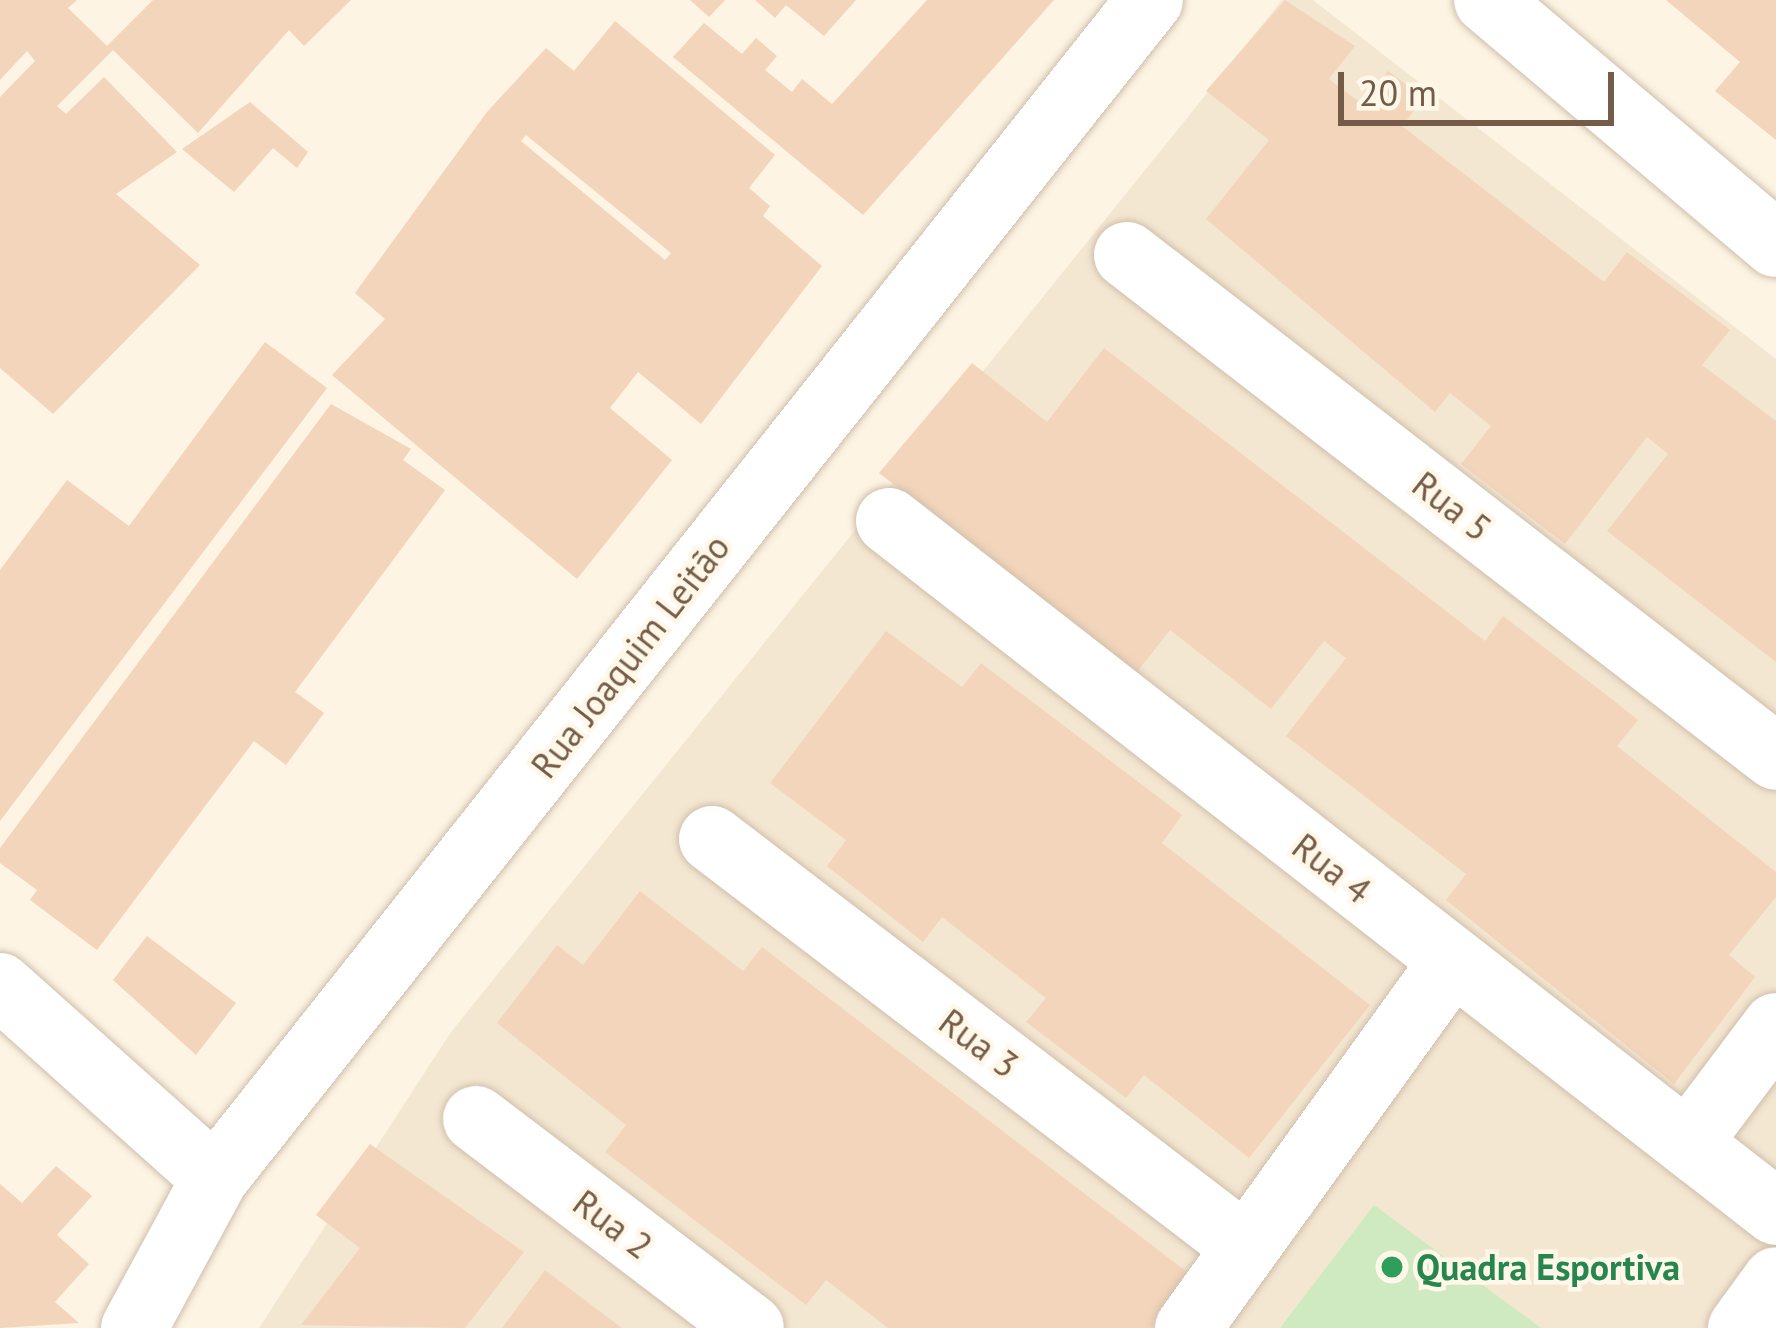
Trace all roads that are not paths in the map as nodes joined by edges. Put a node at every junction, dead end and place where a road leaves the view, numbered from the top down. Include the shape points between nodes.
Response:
1 (1150, 0) edge
2 (1493, 2) edge
3 (1776, 244) edge
4 (1127, 255) dead end
5 (889, 520) dead end
6 (1776, 758) edge
7 (712, 839) dead end
8 (1452, 962) junction
9 (0, 986) edge
10 (1776, 1026) edge
11 (476, 1119) dead end
12 (1688, 1143) junction
13 (215, 1178) junction
14 (1768, 1189) edge
15 (1246, 1246) junction
16 (1776, 1280) edge
17 (134, 1328) edge
18 (751, 1328) edge
19 (1188, 1328) edge
20 (1741, 1328) edge

1 - 13 street, Rua Joaquim Leitão
2 - 3 street
4 - 6 street, Rua 5
5 - 8 street, Rua 4
7 - 15 street, Rua 3
8 - 12 street, Rua 4
8 - 15 street
9 - 13 street
10 - 12 street
11 - 18 street, Rua 2
12 - 14 street, Rua 4
13 - 17 street, Rua Joaquim Leitão
15 - 19 street
16 - 20 street

